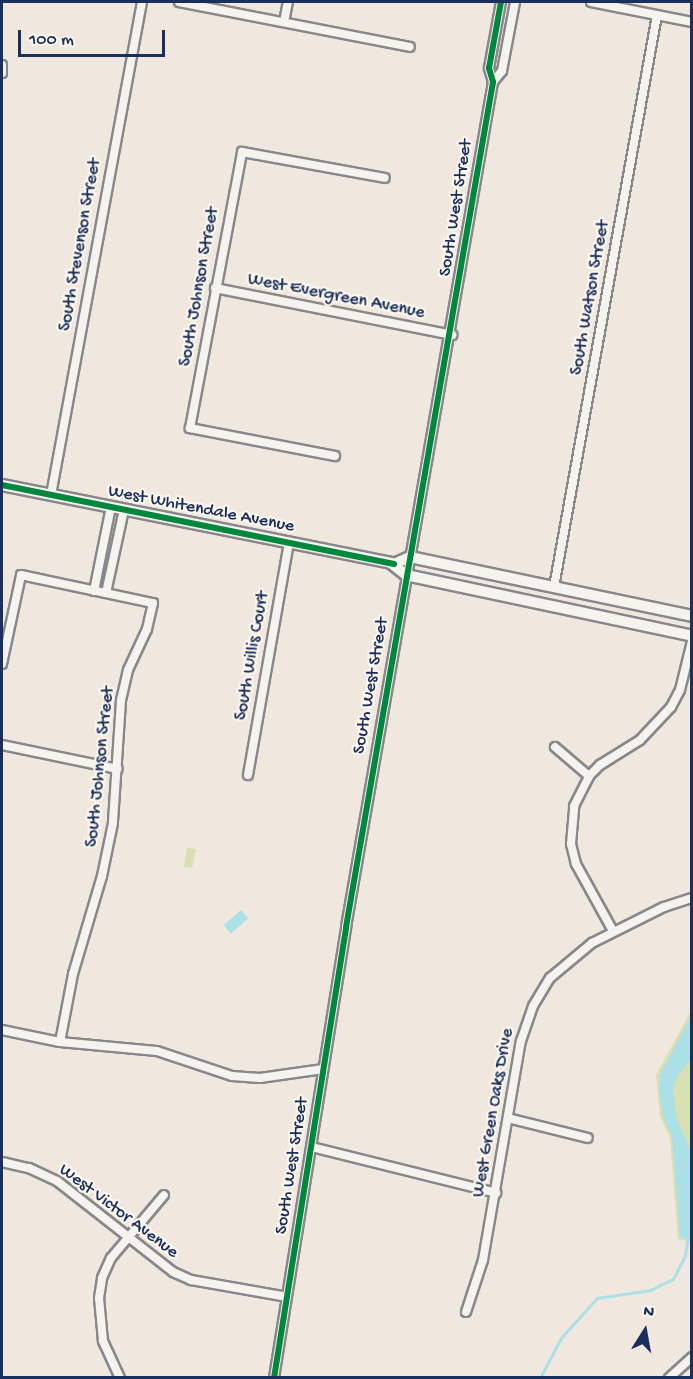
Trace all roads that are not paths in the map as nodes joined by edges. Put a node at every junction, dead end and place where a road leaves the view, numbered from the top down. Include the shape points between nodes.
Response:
1 (142, 2) edge
2 (179, 2) edge
3 (288, 2) edge
4 (501, 2) edge
5 (515, 2) edge
6 (591, 2) edge
7 (657, 15) junction
8 (284, 22) junction
9 (692, 22) edge
10 (410, 47) dead end
11 (2, 65) edge
12 (2, 73) edge
13 (493, 82) junction
14 (385, 178) dead end
15 (215, 288) junction
16 (452, 335) junction
17 (335, 456) dead end
18 (2, 485) edge
19 (51, 495) junction
20 (111, 507) junction
21 (124, 510) junction
22 (289, 543) junction
23 (410, 557) junction
24 (394, 564) junction
25 (406, 576) junction
26 (554, 586) junction
27 (94, 591) junction
28 (106, 593) junction
29 (692, 616) edge
30 (692, 636) edge
31 (692, 641) edge
32 (2, 664) edge
33 (2, 745) edge
34 (555, 747) dead end
35 (118, 769) junction
36 (248, 775) dead end
37 (589, 776) junction
38 (692, 898) edge
39 (613, 931) junction
40 (2, 1030) edge
41 (60, 1042) junction
42 (323, 1069) junction
43 (508, 1118) junction
44 (588, 1138) dead end
45 (312, 1147) junction
46 (2, 1162) edge
47 (496, 1192) junction
48 (164, 1195) dead end
49 (126, 1238) junction
50 (287, 1297) junction
51 (466, 1312) dead end
52 (692, 1357) edge
53 (120, 1377) edge
54 (274, 1377) edge
55 (669, 1377) edge

1 - 19 street, South Stevenson Street
2 - 8 street
3 - 8 street
4 - 13 street, South West Street via 489,68
5 - 13 street, South West Street via 502,71
6 - 7 street
7 - 9 street
7 - 26 street, South Watson Street
8 - 10 street
11 - 12 street
13 - 16 street, South West Street
14 - 15 street, South Johnson Street via 242,152
15 - 16 street, West Evergreen Avenue
15 - 17 street, South Johnson Street via 190,428
16 - 23 street, South West Street
18 - 19 street, West Whitendale Avenue
19 - 20 street, West Whitendale Avenue
20 - 21 street, West Whitendale Avenue
20 - 27 street
21 - 22 street, West Whitendale Avenue
21 - 28 street
22 - 24 street, West Whitendale Avenue
22 - 36 street, South Willis Court
23 - 24 street
23 - 25 street, South West Street
23 - 26 street
24 - 25 street
25 - 30 street
25 - 42 street, South West Street
26 - 29 street
27 - 28 street
27 - 32 street via 21,575
28 - 35 street, South Johnson Street via 153,603 147,629 128,670
31 - 37 street via 680,690 658,724
33 - 35 street
34 - 37 street
35 - 41 street, South Johnson Street via 102,876 73,974
37 - 39 street via 574,806 571,844 583,879
38 - 39 street, West Green Oaks Drive
39 - 43 street, West Green Oaks Drive via 569,959 550,978 533,1006 521,1041
40 - 41 street
41 - 42 street via 157,1051 232,1076 260,1078
42 - 45 street, South West Street
43 - 44 street
43 - 47 street, West Green Oaks Drive
45 - 47 street
45 - 50 street, South West Street
46 - 49 street, West Victor Avenue via 29,1168 57,1181
47 - 51 street, West Green Oaks Drive via 483,1260
48 - 49 street
49 - 50 street, West Victor Avenue via 173,1272 192,1280
49 - 53 street via 111,1258 99,1298 103,1341
50 - 54 street, South West Street
52 - 55 street

